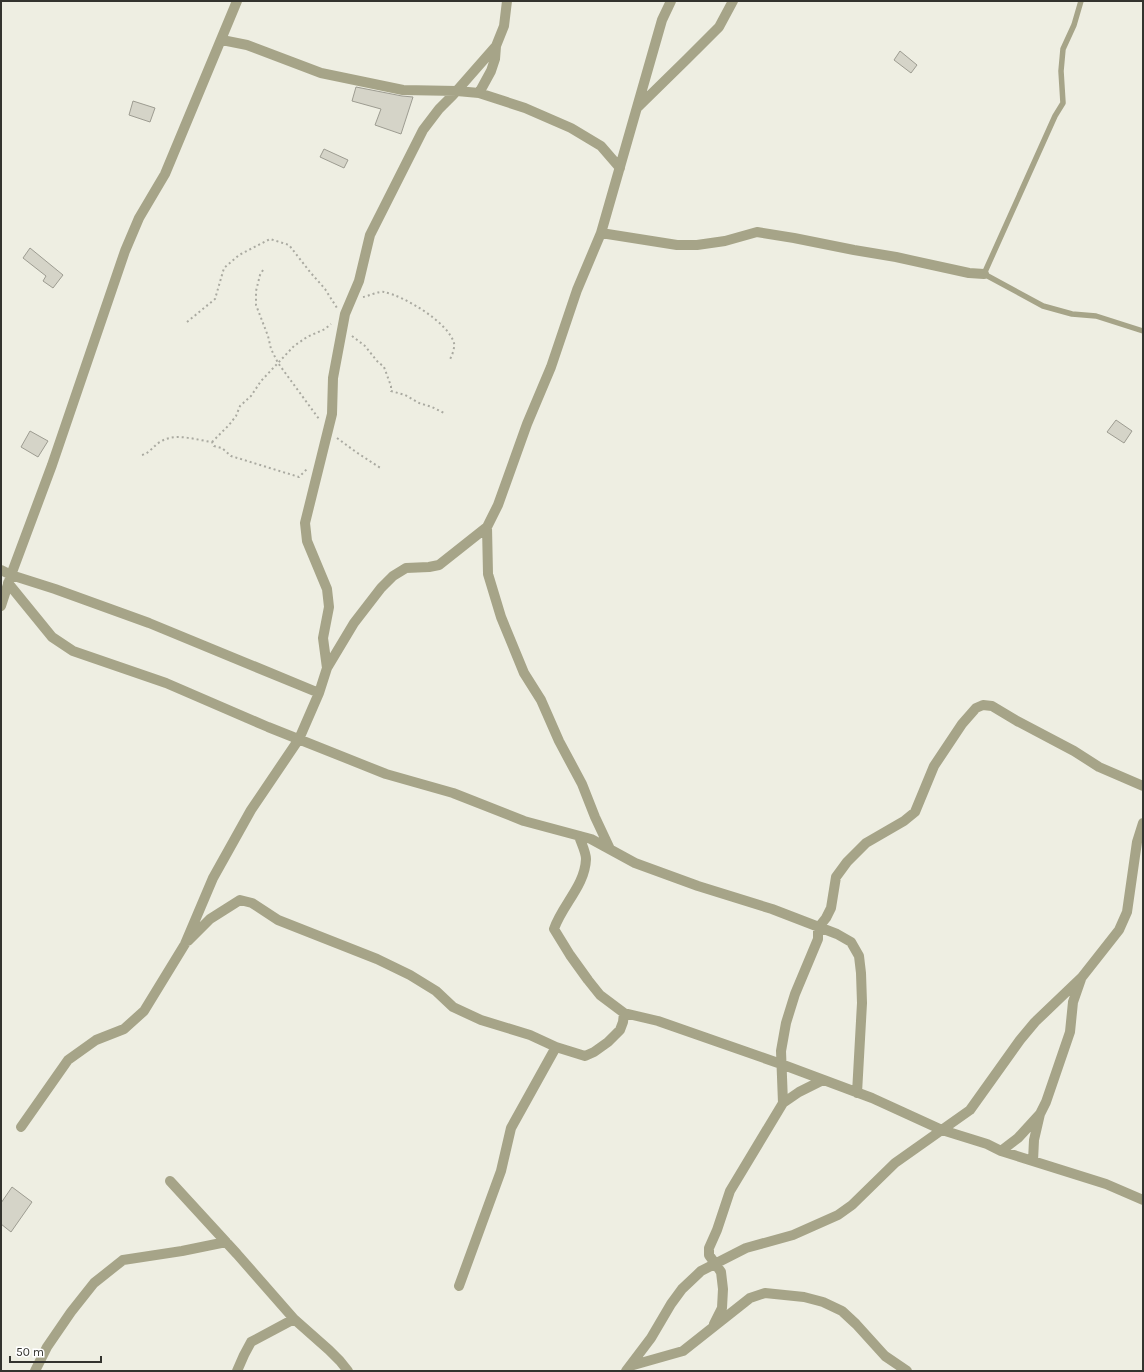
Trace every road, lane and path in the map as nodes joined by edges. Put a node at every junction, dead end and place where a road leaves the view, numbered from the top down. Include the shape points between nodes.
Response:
1 (237, 1) edge
2 (507, 1) edge
3 (671, 1) edge
4 (733, 1) edge
5 (1081, 1) edge
6 (222, 40) junction
7 (496, 46) junction
8 (457, 90) junction
9 (479, 94) junction
10 (636, 108) junction
11 (620, 168) junction
12 (601, 233) junction
13 (264, 270) dead end
14 (984, 274) junction
15 (187, 322) dead end
16 (344, 322) junction
17 (1143, 331) edge
18 (444, 413) dead end
19 (328, 430) junction
20 (142, 455) dead end
21 (310, 465) dead end
22 (382, 469) dead end
23 (487, 527) junction
24 (1, 570) edge
25 (9, 579) junction
26 (1, 606) edge
27 (327, 668) junction
28 (319, 693) junction
29 (299, 739) junction
30 (1143, 786) edge
31 (1143, 823) edge
32 (578, 836) junction
33 (610, 849) junction
34 (818, 928) junction
35 (185, 944) junction
36 (1082, 977) junction
37 (624, 1013) junction
38 (556, 1047) junction
39 (782, 1064) junction
40 (823, 1080) junction
41 (857, 1093) junction
42 (783, 1103) junction
43 (1040, 1114) junction
44 (21, 1127) dead end
45 (942, 1130) junction
46 (1001, 1151) junction
47 (1033, 1161) junction
48 (170, 1181) dead end
49 (1143, 1200) edge
50 (226, 1242) junction
51 (715, 1262) junction
52 (459, 1286) dead end
53 (294, 1319) junction
54 (710, 1331) junction
55 (628, 1368) edge
56 (35, 1371) edge
57 (237, 1371) edge
58 (348, 1371) edge
59 (907, 1371) edge

1 - 6 street
2 - 7 street via 504,26
3 - 10 street via 662,20
4 - 10 street via 719,27
5 - 14 lane via 1063,49 1063,103
6 - 8 street via 247,45 320,73 403,90
6 - 25 street via 165,174 139,218 125,251 52,465
7 - 8 street
7 - 9 street via 491,71
8 - 9 street
8 - 16 street via 423,130 370,235 359,281
9 - 11 street via 525,108 571,128 600,146
10 - 11 street
11 - 12 street
12 - 14 street via 677,246 726,241 757,232
12 - 23 street via 577,290 551,367 498,505
13 - 19 path via 256,291 256,305 271,349 278,363
14 - 17 lane via 1043,306 1072,314 1096,316
15 - 16 path via 215,299 224,268 238,255 270,239 289,245 293,249 325,289
16 - 18 path via 350,335 365,346 384,368 391,391
16 - 19 street via 333,378 332,414
19 - 22 path
19 - 27 street via 305,523 308,541 327,590 329,607 323,638
20 - 21 path via 171,437 183,437 212,442 214,446 222,448 231,456 299,477
23 - 27 street via 439,565 406,568 393,576 354,624
23 - 33 street via 488,574 501,617 524,673 541,700
24 - 25 street
25 - 26 street
25 - 28 street via 55,589 149,623
25 - 29 street via 52,637 72,651 166,683
27 - 28 street
28 - 29 street
29 - 32 street via 386,774 452,793 524,821
29 - 35 street via 251,810 213,878
30 - 34 street via 1099,767 992,706 983,705 976,708 934,766 915,812 866,843 836,877 831,908
31 - 36 street via 1137,842 1127,912 1119,930
32 - 33 street via 591,839
32 - 37 street via 586,858 582,880 554,929 600,995
33 - 34 street via 635,863 772,909
34 - 39 street via 816,944 795,994 786,1024 781,1051
34 - 41 street via 851,942 859,956 862,1003
35 - 38 street via 210,919 240,900 252,903 278,920 377,959 410,975 436,991 453,1007
35 - 44 street via 144,1011 124,1029 96,1040 68,1060
36 - 43 street via 1073,1002 1070,1032
36 - 45 street via 1024,1036 970,1110
37 - 38 street via 620,1030 594,1052 585,1056
37 - 39 street via 658,1021
38 - 52 street via 511,1128 501,1171
39 - 40 street
39 - 42 street
40 - 41 street
40 - 42 street
41 - 45 street
42 - 51 street via 730,1190 709,1248 709,1255
43 - 46 street via 1018,1138
43 - 47 street via 1034,1140
45 - 46 street
45 - 51 street via 895,1162 852,1205 838,1215 793,1235 746,1248
46 - 47 street
47 - 49 street via 1106,1184
48 - 50 street
50 - 53 street
50 - 56 street via 123,1260 94,1283 75,1306 47,1347
51 - 54 street via 721,1272 722,1308
51 - 55 street via 682,1289 651,1338
53 - 57 street via 251,1342
53 - 58 street via 330,1350
54 - 55 street via 683,1351
54 - 59 street via 750,1298 764,1293 804,1297 842,1311 885,1356

